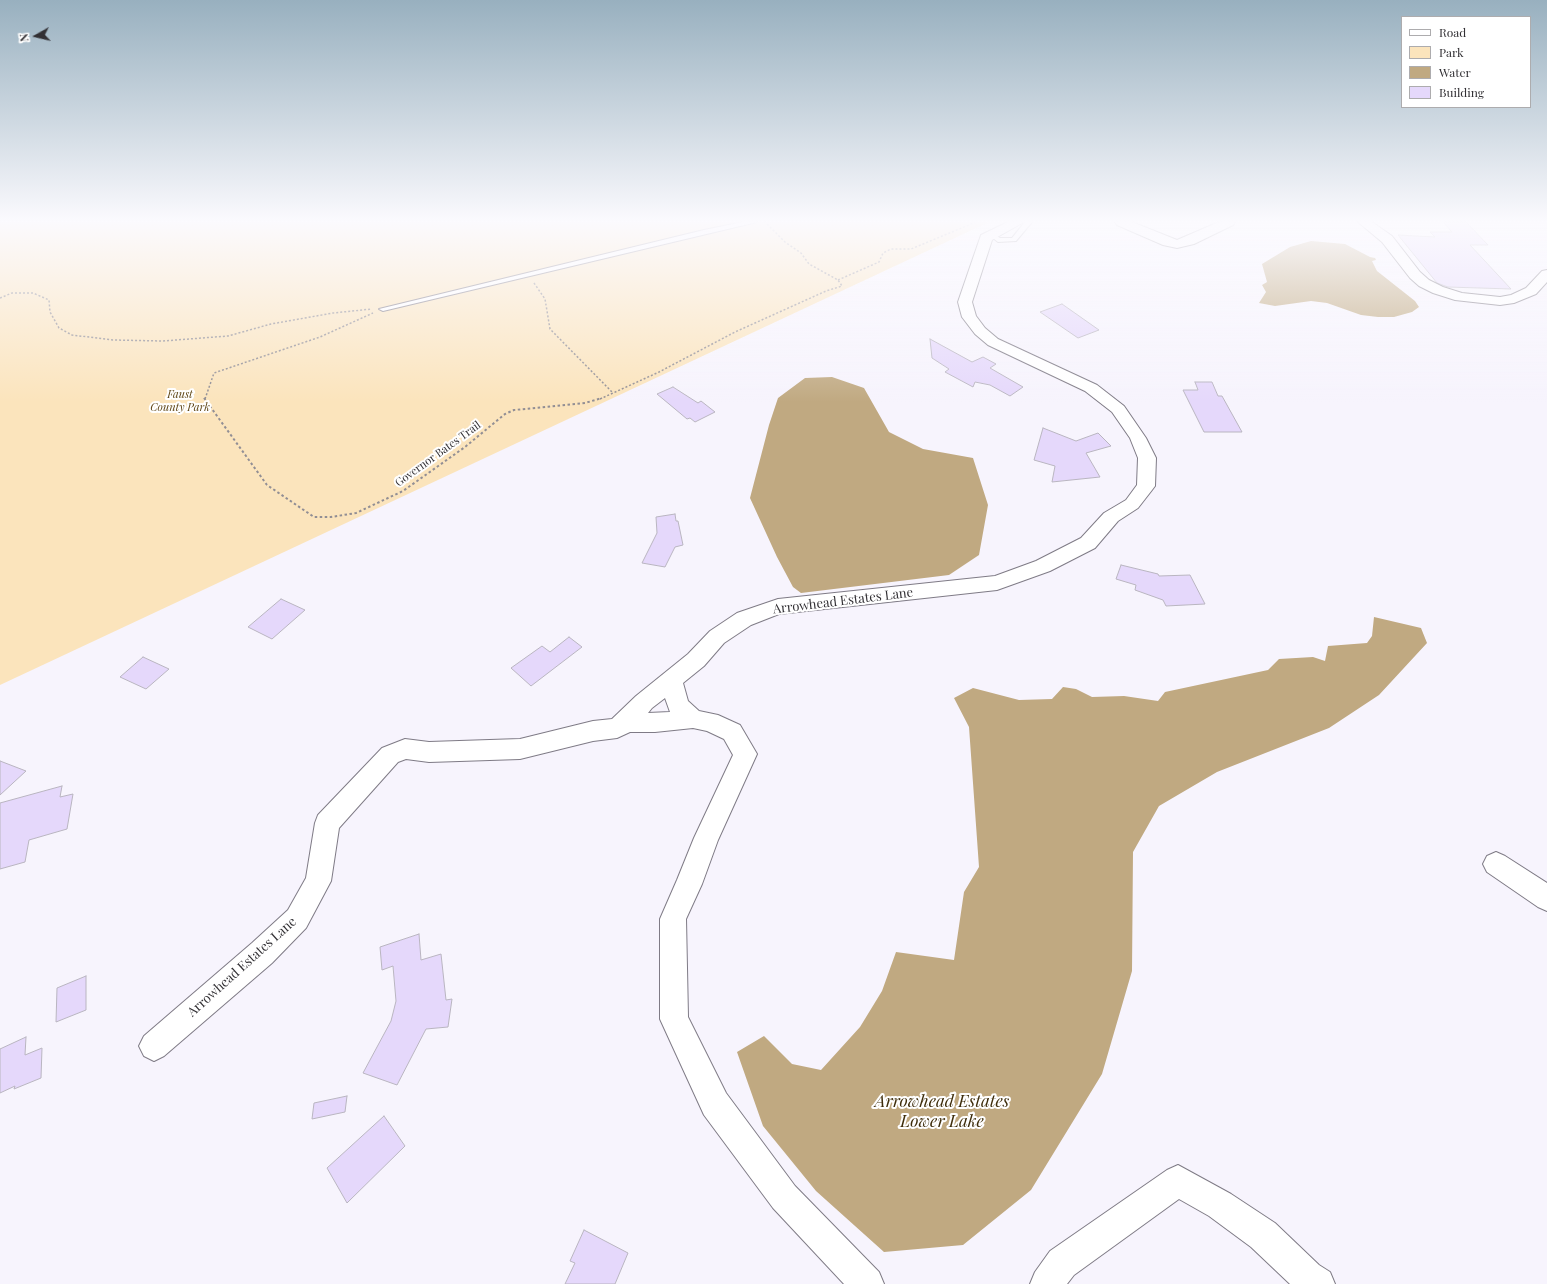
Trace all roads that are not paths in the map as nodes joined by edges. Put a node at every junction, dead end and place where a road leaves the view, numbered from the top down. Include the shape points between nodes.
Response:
1 (497, 282) edge
2 (972, 282) edge
3 (1423, 282) edge
4 (1540, 282) edge
5 (383, 309) road end
6 (671, 681) junction
7 (693, 719) junction
8 (626, 722) junction
9 (1496, 864) dead end
10 (1547, 898) edge
11 (154, 1046) dead end
12 (867, 1284) edge
13 (1047, 1284) edge
14 (1318, 1284) edge

1 - 5 lane
2 - 6 street, Arrowhead Estates Lane via 965,302 969,317 980,331 993,342 1031,362 1091,388 1118,409 1138,438 1147,458 1146,486 1132,504 1111,517 1088,543 1043,566 998,583 778,607 744,619 720,635
3 - 4 street via 1438,290 1485,300 1514,299 1531,291
6 - 7 street via 678,706
6 - 8 street, Arrowhead Estates Lane via 644,702
7 - 8 street via 655,723
7 - 12 street via 710,722 732,732 745,754 706,838 673,919 674,1020 715,1104 784,1197
8 - 11 street, Arrowhead Estates Lane via 617,728 593,731 520,749 428,752 405,749 390,755 327,823 318,881 297,919 262,953
9 - 10 street
13 - 14 street via 1062,1263 1178,1181 1220,1205 1262,1235

